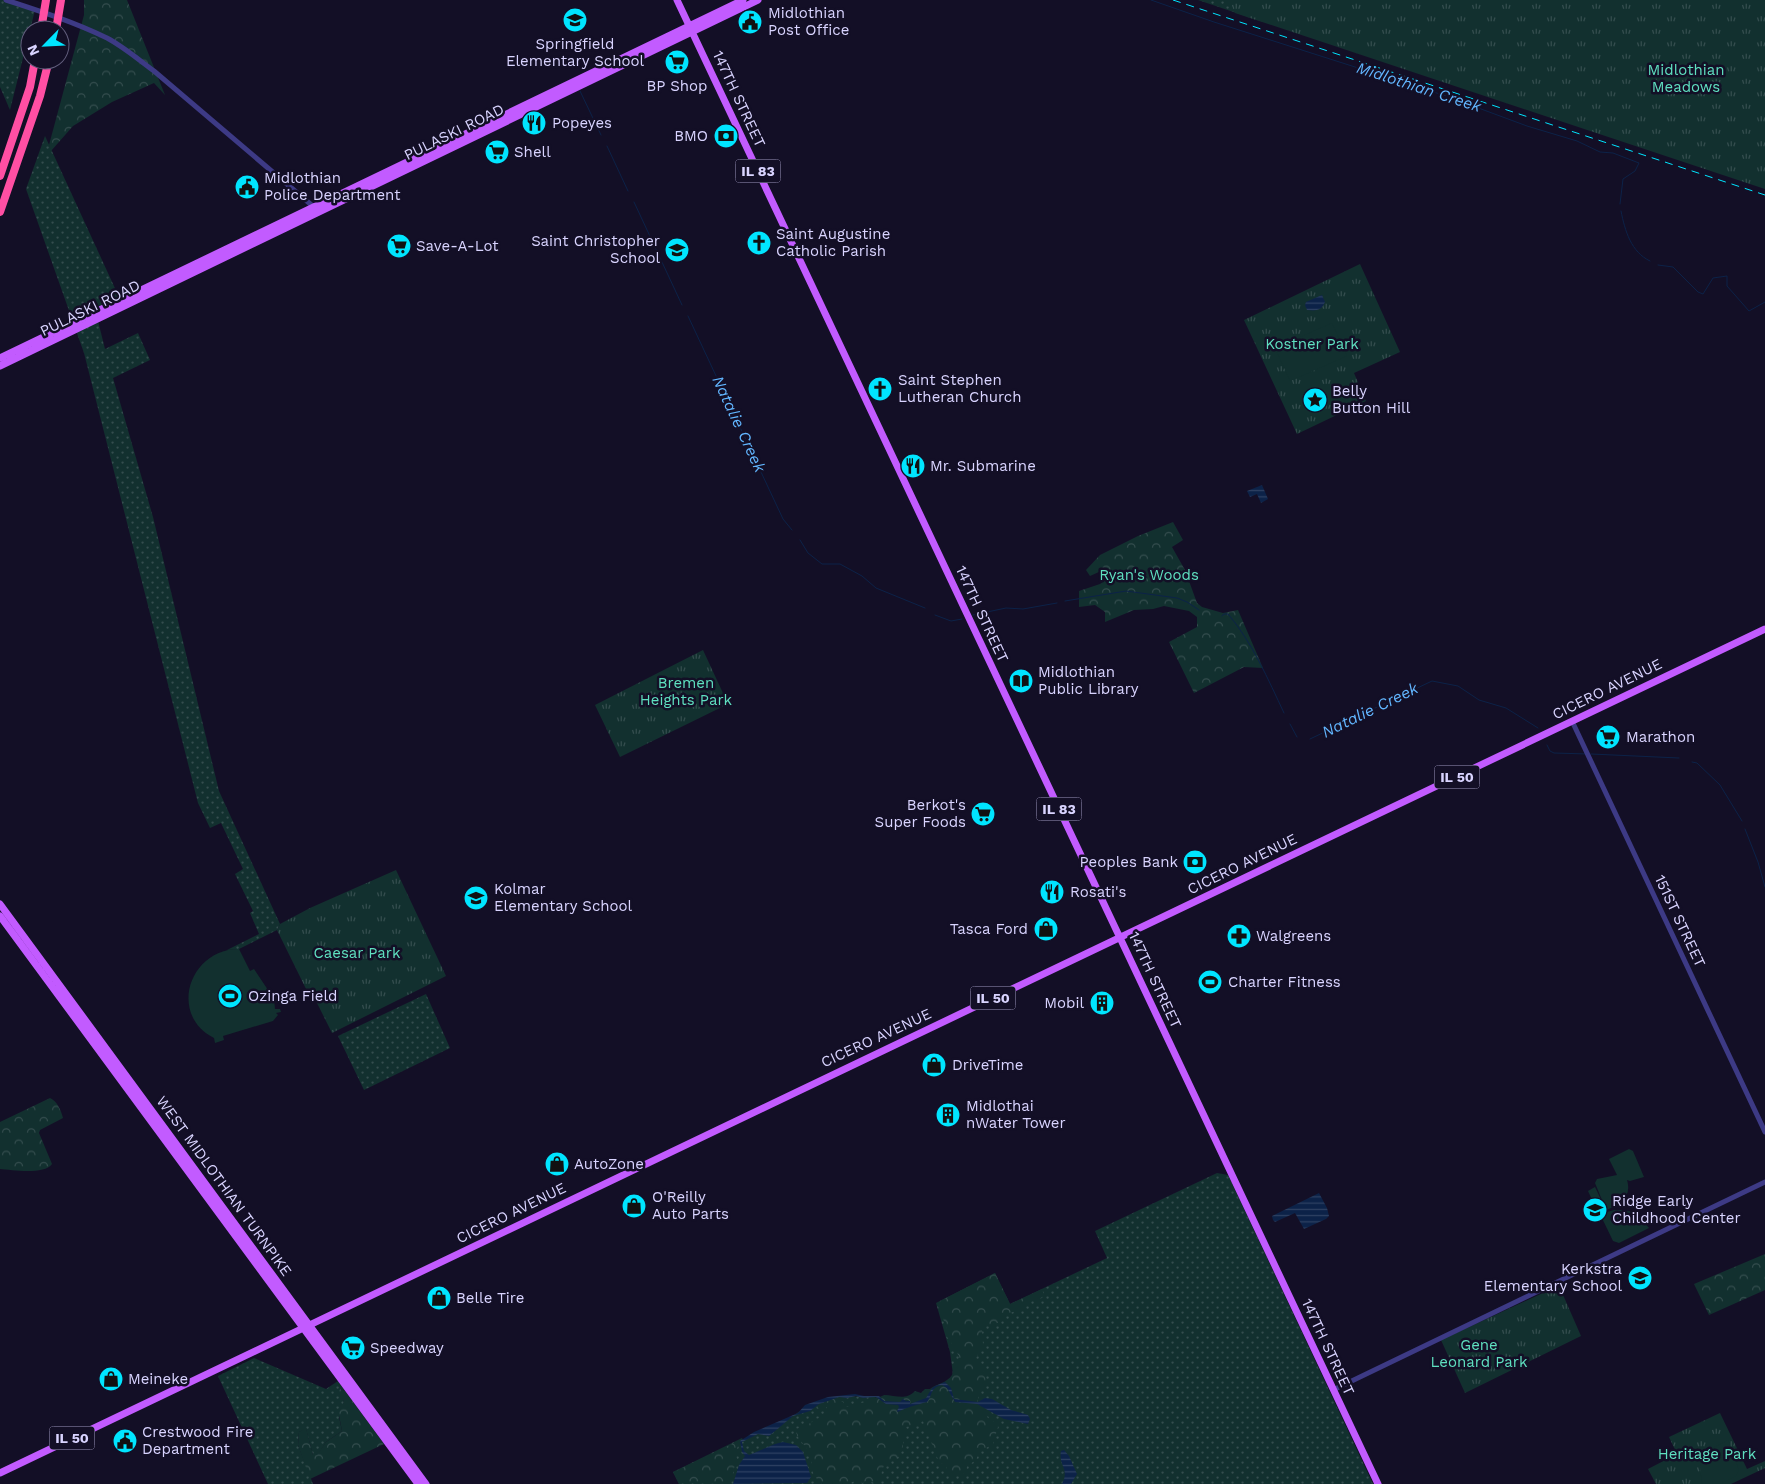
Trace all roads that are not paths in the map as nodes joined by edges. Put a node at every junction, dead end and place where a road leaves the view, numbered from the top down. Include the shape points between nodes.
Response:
1 (6, 0) edge
2 (46, 0) edge
3 (677, 0) edge
4 (743, 0) edge
5 (758, 0) edge
6 (60, 3) edge
7 (43, 20) edge
8 (57, 20) edge
9 (691, 29) junction
10 (33, 70) edge
11 (46, 70) edge
12 (0, 176) edge
13 (313, 206) junction
14 (0, 212) edge
15 (319, 212) junction
16 (0, 358) edge
17 (0, 366) edge
18 (1765, 629) edge
19 (1572, 721) junction
20 (0, 904) edge
21 (0, 916) edge
22 (1120, 938) junction
23 (1765, 1132) edge
24 (1765, 1182) edge
25 (306, 1326) junction
26 (1333, 1390) junction
27 (0, 1473) edge
28 (418, 1484) edge
29 (426, 1484) edge
30 (1378, 1484) edge

1 - 13 street via 65,19 132,54
2 - 7 highway
3 - 9 main road, 147TH STREET / IL 83
4 - 9 main road, PULASKI ROAD
5 - 9 main road, PULASKI ROAD
6 - 8 highway
9 - 13 main road, PULASKI ROAD
9 - 15 main road, PULASKI ROAD
9 - 22 main road, 147TH STREET / IL 83
10 - 12 highway
11 - 14 highway
13 - 15 street
13 - 16 main road, PULASKI ROAD
15 - 17 main road, PULASKI ROAD
18 - 19 main road, CICERO AVENUE / IL 50
19 - 22 main road, CICERO AVENUE / IL 50
19 - 23 street, 151ST STREET
20 - 25 main road, WEST MIDLOTHIAN TURNPIKE
21 - 25 main road, WEST MIDLOTHIAN TURNPIKE
22 - 25 main road, CICERO AVENUE / IL 50
22 - 26 main road, 147TH STREET
24 - 26 street
25 - 27 main road, CICERO AVENUE / IL 50
25 - 28 main road, WEST MIDLOTHIAN TURNPIKE
25 - 29 main road, WEST MIDLOTHIAN TURNPIKE
26 - 30 main road, 147TH STREET

